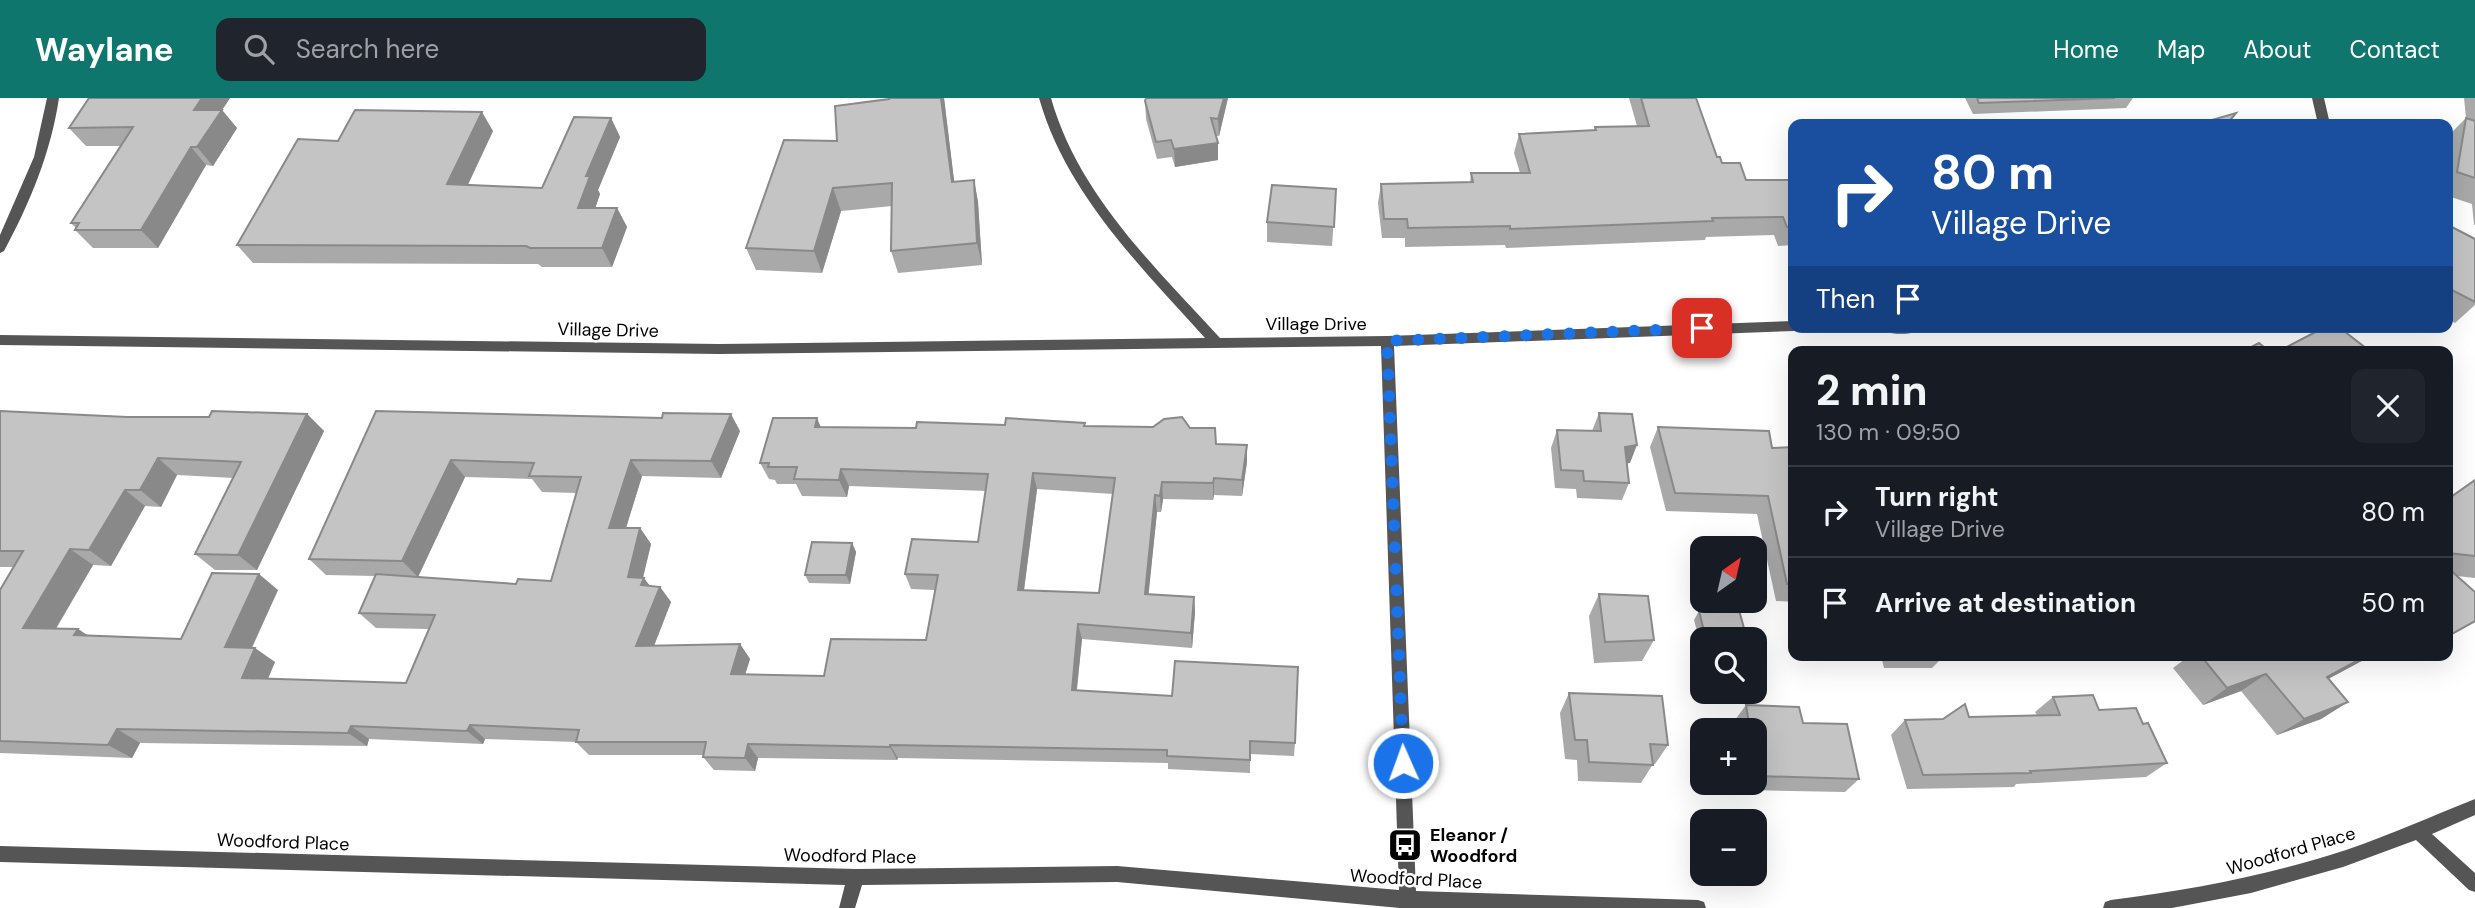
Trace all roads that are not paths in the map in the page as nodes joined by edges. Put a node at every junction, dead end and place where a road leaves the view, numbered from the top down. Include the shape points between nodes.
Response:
1 (53, 98) edge
2 (1045, 98) edge
3 (2318, 98) edge
4 (2323, 119) edge
5 (0, 248) edge
6 (1788, 326) edge
7 (0, 340) edge
8 (1387, 341) junction
9 (1216, 342) junction
10 (2475, 807) edge
11 (2420, 833) junction
12 (0, 854) edge
13 (856, 877) junction
14 (2475, 884) edge
15 (1408, 904) edge
16 (847, 908) edge
17 (1698, 908) edge
18 (2111, 908) edge

1 - 5 street via 50,124 30,186
2 - 9 street via 1058,139 1083,181 1137,255
3 - 4 street
6 - 8 street, Village Drive
7 - 9 street, Village Drive via 719,349
8 - 9 street, Village Drive
8 - 15 street
10 - 11 street, Woodford Place
11 - 14 street
11 - 18 street, Woodford Place via 2241,888
12 - 13 street, Woodford Place
13 - 15 street, Woodford Place via 1117,874
13 - 16 street
15 - 17 street, Woodford Place

